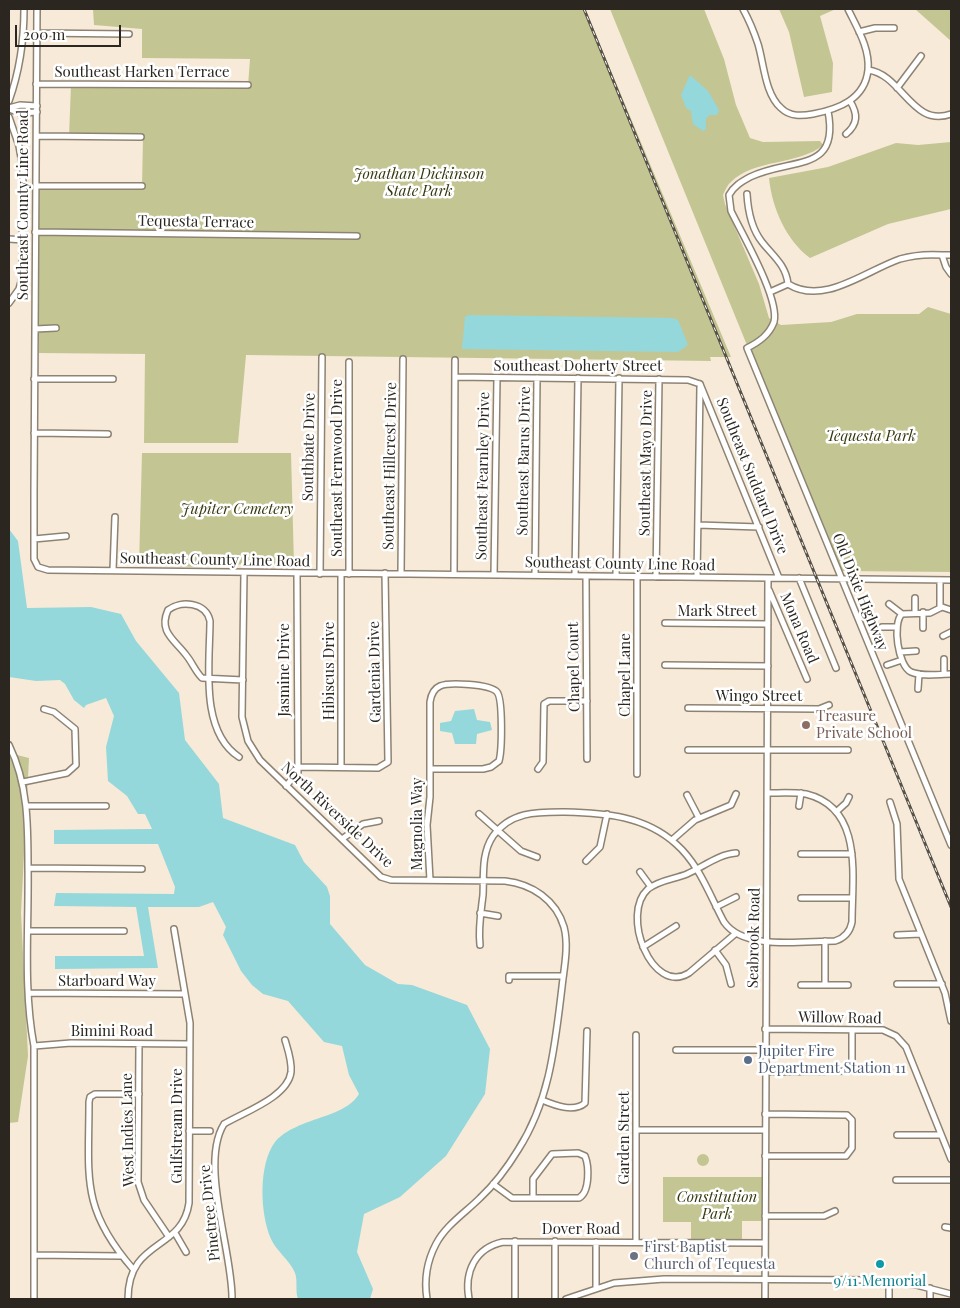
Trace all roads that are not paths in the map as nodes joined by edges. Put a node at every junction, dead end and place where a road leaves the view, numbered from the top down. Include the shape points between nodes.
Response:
1 (24, 9) edge
2 (37, 9) edge
3 (743, 9) edge
4 (848, 9) edge
5 (894, 28) dead end
6 (859, 32) junction
7 (37, 33) junction
8 (129, 34) dead end
9 (922, 56) dead end
10 (868, 70) junction
11 (36, 84) junction
12 (248, 85) dead end
13 (897, 88) junction
14 (850, 101) junction
15 (9, 102) edge
16 (37, 106) junction
17 (9, 108) edge
18 (828, 111) junction
19 (37, 112) junction
20 (951, 114) edge
21 (9, 117) edge
22 (846, 134) dead end
23 (37, 136) junction
24 (141, 137) dead end
25 (37, 186) junction
26 (142, 186) dead end
27 (747, 194) dead end
28 (755, 230) junction
29 (35, 232) junction
30 (743, 235) junction
31 (357, 236) dead end
32 (9, 239) edge
33 (23, 240) junction
34 (942, 255) junction
35 (951, 255) edge
36 (951, 274) edge
37 (788, 284) junction
38 (770, 292) junction
39 (9, 303) edge
40 (56, 328) dead end
41 (35, 329) junction
42 (322, 357) dead end
43 (403, 359) dead end
44 (455, 360) dead end
45 (349, 362) dead end
46 (455, 377) junction
47 (496, 378) junction
48 (537, 378) junction
49 (578, 378) junction
50 (619, 378) junction
51 (34, 379) junction
52 (113, 379) dead end
53 (659, 379) junction
54 (700, 384) junction
55 (34, 433) junction
56 (108, 434) dead end
57 (115, 518) dead end
58 (698, 526) junction
59 (759, 527) junction
60 (34, 536) junction
61 (66, 536) dead end
62 (115, 570) junction
63 (244, 573) junction
64 (296, 573) junction
65 (385, 573) junction
66 (401, 573) junction
67 (322, 574) junction
68 (341, 574) junction
69 (349, 574) junction
70 (454, 574) junction
71 (494, 575) junction
72 (535, 575) junction
73 (575, 576) junction
74 (586, 576) junction
75 (616, 576) junction
76 (637, 576) junction
77 (656, 576) junction
78 (697, 577) junction
79 (768, 578) junction
80 (779, 578) junction
81 (799, 578) junction
82 (840, 578) junction
83 (941, 580) junction
84 (951, 580) edge
85 (768, 587) junction
86 (915, 598) dead end
87 (889, 604) dead end
88 (941, 607) junction
89 (951, 610) edge
90 (915, 612) junction
91 (923, 612) junction
92 (902, 614) junction
93 (665, 623) dead end
94 (768, 624) junction
95 (882, 627) dead end
96 (897, 627) junction
97 (923, 628) dead end
98 (951, 632) edge
99 (944, 636) dead end
100 (916, 651) dead end
101 (900, 652) junction
102 (944, 659) dead end
103 (902, 660) junction
104 (666, 665) dead end
105 (887, 665) dead end
106 (768, 666) junction
107 (836, 668) dead end
108 (918, 674) junction
109 (944, 674) junction
110 (951, 674) edge
111 (807, 679) dead end
112 (209, 680) junction
113 (243, 680) junction
114 (918, 690) dead end
115 (587, 701) junction
116 (829, 705) dead end
117 (688, 708) dead end
118 (768, 708) junction
119 (44, 709) dead end
120 (9, 745) edge
121 (688, 750) dead end
122 (768, 750) junction
123 (848, 750) dead end
124 (239, 757) dead end
125 (587, 759) dead end
126 (298, 767) junction
127 (342, 768) junction
128 (430, 769) junction
129 (538, 770) dead end
130 (637, 774) dead end
131 (23, 782) junction
132 (286, 786) junction
133 (768, 793) junction
134 (800, 793) junction
135 (736, 794) dead end
136 (687, 795) dead end
137 (849, 797) dead end
138 (890, 802) dead end
139 (27, 806) junction
140 (106, 806) dead end
141 (799, 806) dead end
142 (836, 812) junction
143 (479, 814) dead end
144 (607, 814) junction
145 (699, 818) junction
146 (379, 821) dead end
147 (498, 830) junction
148 (342, 840) junction
149 (672, 840) junction
150 (901, 842) dead end
151 (951, 845) edge
152 (736, 853) dead end
153 (801, 854) dead end
154 (852, 854) junction
155 (897, 854) junction
156 (537, 857) dead end
157 (586, 861) dead end
158 (28, 868) junction
159 (142, 869) dead end
160 (696, 870) junction
161 (640, 872) dead end
162 (430, 880) junction
163 (483, 880) junction
164 (650, 887) junction
165 (736, 897) dead end
166 (801, 898) dead end
167 (852, 898) junction
168 (716, 907) junction
169 (480, 913) junction
170 (498, 916) dead end
171 (676, 926) dead end
172 (174, 929) dead end
173 (29, 931) junction
174 (124, 931) dead end
175 (735, 934) junction
176 (921, 934) junction
177 (897, 935) dead end
178 (767, 941) junction
179 (825, 941) junction
180 (480, 945) dead end
181 (643, 947) junction
182 (715, 950) junction
183 (563, 976) junction
184 (509, 980) dead end
185 (731, 984) dead end
186 (897, 984) dead end
187 (942, 984) junction
188 (801, 985) dead end
189 (825, 985) junction
190 (848, 985) dead end
191 (29, 993) junction
192 (185, 994) junction
193 (951, 1021) edge
194 (765, 1029) junction
195 (852, 1030) junction
196 (587, 1031) dead end
197 (636, 1035) dead end
198 (285, 1040) dead end
199 (139, 1044) junction
200 (189, 1044) junction
201 (34, 1046) junction
202 (676, 1050) dead end
203 (765, 1050) junction
204 (765, 1072) junction
205 (139, 1094) junction
206 (542, 1100) junction
207 (765, 1114) junction
208 (636, 1130) junction
209 (765, 1130) junction
210 (189, 1131) junction
211 (210, 1131) dead end
212 (897, 1135) dead end
213 (941, 1135) junction
214 (765, 1156) junction
215 (951, 1159) edge
216 (896, 1180) dead end
217 (951, 1180) edge
218 (493, 1184) junction
219 (533, 1198) junction
220 (835, 1210) dead end
221 (765, 1216) junction
222 (175, 1234) junction
223 (169, 1237) junction
224 (515, 1241) junction
225 (555, 1241) junction
226 (596, 1242) junction
227 (636, 1242) junction
228 (765, 1243) junction
229 (186, 1252) dead end
230 (34, 1255) junction
231 (121, 1256) junction
232 (133, 1269) junction
233 (765, 1279) junction
234 (889, 1281) junction
235 (596, 1288) junction
236 (930, 1288) junction
237 (951, 1294) edge
238 (34, 1299) edge
239 (128, 1299) edge
240 (232, 1299) edge
241 (427, 1299) edge
242 (469, 1299) edge
243 (515, 1299) edge
244 (555, 1299) edge
245 (566, 1299) edge
246 (765, 1299) edge
247 (889, 1299) edge
248 (930, 1299) edge

1 - 15 street via 23,53
2 - 7 street, Southeast County Line Road
3 - 18 street via 776,103 784,111 796,115
4 - 6 street
5 - 6 street
6 - 10 street via 866,48
7 - 8 street
7 - 11 street, Southeast County Line Road
9 - 13 street
10 - 13 street via 883,74
10 - 14 street via 862,87
11 - 12 street, Southeast Harken Terrace
11 - 16 street, Southeast County Line Road
13 - 20 street via 920,111 937,116
14 - 18 street
14 - 22 street via 856,119
16 - 17 street
16 - 19 street, Southeast County Line Road
17 - 19 street via 20,113
18 - 30 street via 830,141 820,155 766,170 732,190 729,206
19 - 23 street, Southeast County Line Road
21 - 33 street via 22,163
23 - 24 street
23 - 25 street, Southeast County Line Road
25 - 26 street
25 - 29 street, Southeast County Line Road
27 - 28 street
28 - 30 street
28 - 37 street via 780,262
29 - 31 street, Tequesta Terrace
29 - 41 street, Southeast County Line Road
30 - 38 street
32 - 33 street
33 - 39 street via 22,278
34 - 35 street
34 - 36 street
34 - 37 street via 903,258 820,291 801,291
37 - 38 street
38 - 82 street, Old Dixie Highway via 775,310 771,327 765,336 747,348
40 - 41 street
41 - 51 street, Southeast County Line Road
42 - 67 street, Southbate Drive
43 - 66 street, Southeast Hillcrest Drive
44 - 46 street
45 - 69 street, Southeast Fernwood Drive
46 - 47 street, Southeast Doherty Street
46 - 70 street
47 - 48 street, Southeast Doherty Street
47 - 71 street, Southeast Fearnley Drive
48 - 49 street, Southeast Doherty Street
48 - 72 street, Southeast Barus Drive
49 - 50 street, Southeast Doherty Street
49 - 73 street
50 - 53 street, Southeast Doherty Street
50 - 75 street
51 - 52 street
51 - 55 street, Southeast County Line Road
53 - 54 street, Southeast Doherty Street via 692,380
53 - 77 street, Southeast Mayo Drive
54 - 58 street
54 - 59 street, Southeast Suddard Drive
55 - 56 street
55 - 60 street, Southeast County Line Road
57 - 62 street
58 - 59 street
58 - 78 street
59 - 80 street, Southeast Suddard Drive
60 - 61 street
60 - 62 street, Southeast County Line Road via 34,561 40,568
62 - 63 street, Southeast County Line Road
63 - 64 street, Southeast County Line Road
63 - 113 street, North Riverside Drive
64 - 67 street, Southeast County Line Road
64 - 126 street, Jasmine Drive
65 - 66 street, Southeast County Line Road
65 - 69 street, Southeast County Line Road
65 - 127 street, Gardenia Drive via 387,765
66 - 70 street, Southeast County Line Road
67 - 68 street, Southeast County Line Road
68 - 69 street, Southeast County Line Road
68 - 127 street, Hibiscus Drive
70 - 71 street, Southeast County Line Road
71 - 72 street, Southeast County Line Road
72 - 73 street, Southeast County Line Road
73 - 74 street, Southeast County Line Road
74 - 75 street, Southeast County Line Road
74 - 115 street, Chapel Court
75 - 76 street, Southeast County Line Road
76 - 77 street, Southeast County Line Road
76 - 130 street, Chapel Lane
77 - 78 street, Southeast County Line Road
78 - 79 street, Southeast County Line Road
79 - 80 street, Southeast County Line Road
79 - 85 street, Seabrook Road
80 - 81 street, Southeast County Line Road
81 - 82 street, Southeast County Line Road
81 - 107 street
82 - 83 street, Southeast County Line Road
82 - 151 street, Old Dixie Highway
83 - 84 street, Southeast County Line Road
83 - 88 street
85 - 94 street, Seabrook Road
85 - 111 street, Mona Road
86 - 90 street
87 - 92 street
88 - 89 street
88 - 91 street via 935,612
90 - 91 street
90 - 92 street
91 - 97 street
92 - 96 street
93 - 94 street, Mark Street
94 - 106 street, Seabrook Road
95 - 96 street
96 - 101 street
98 - 99 street
100 - 101 street
101 - 103 street
102 - 109 street
103 - 105 street
103 - 108 street via 908,670
104 - 106 street
106 - 118 street, Seabrook Road
108 - 109 street
108 - 114 street
109 - 110 street
112 - 112 street via 198,674 186,653 166,632 165,618 172,607 197,605 209,615
112 - 113 street
112 - 124 street via 217,731 224,744
113 - 132 street, North Riverside Drive via 242,717 248,741 260,760
115 - 125 street, Chapel Court
115 - 129 street via 549,701 544,704 543,762
116 - 118 street, Wingo Street via 818,709
117 - 118 street, Wingo Street
118 - 122 street, Seabrook Road
119 - 131 street via 54,712 75,729 76,764 67,773
120 - 131 street
121 - 122 street
122 - 123 street
122 - 133 street, Seabrook Road
126 - 127 street
126 - 132 street
128 - 128 street, Magnolia Way via 431,694 440,686 448,685 486,685 498,692 499,761 491,768 483,769
128 - 162 street, Magnolia Way via 427,825
131 - 139 street
132 - 148 street, North Riverside Drive
133 - 134 street
133 - 178 street, Seabrook Road
134 - 141 street
134 - 142 street via 820,800
135 - 145 street via 730,806
136 - 145 street
137 - 142 street
138 - 155 street via 898,824
139 - 140 street
139 - 158 street
142 - 154 street via 848,833
143 - 147 street
144 - 147 street via 531,813 512,819
144 - 149 street via 638,821
144 - 157 street via 600,847
145 - 149 street
146 - 148 street via 362,824
147 - 156 street via 521,851
147 - 163 street via 486,852
148 - 162 street, North Riverside Drive via 384,878
149 - 160 street
150 - 155 street
152 - 160 street via 727,854
153 - 154 street
154 - 167 street
155 - 176 street via 899,879
158 - 159 street
158 - 173 street
160 - 164 street
160 - 168 street
161 - 164 street
162 - 163 street, North Riverside Drive
163 - 169 street
163 - 183 street, North Riverside Drive via 524,884 553,905 566,934
164 - 181 street via 642,897 638,913 638,932
165 - 168 street
166 - 167 street
167 - 179 street via 849,931 837,940
168 - 175 street via 727,927
169 - 170 street
169 - 180 street
171 - 181 street
172 - 192 street, Gulfstream Drive
173 - 174 street
173 - 191 street
175 - 178 street via 749,940
175 - 182 street
176 - 177 street
176 - 187 street
178 - 179 street
178 - 194 street, Seabrook Road
179 - 189 street
181 - 182 street via 663,973 682,980
182 - 185 street via 726,964
183 - 184 street via 509,976
183 - 206 street, North Riverside Drive via 552,1063
186 - 187 street
187 - 193 street
188 - 189 street
189 - 190 street
191 - 192 street, Starboard Way
191 - 201 street
192 - 200 street, Gulfstream Drive via 190,1023
194 - 195 street, Willow Road
194 - 203 street, Seabrook Road
195 - 204 street via 849,1071
195 - 213 street, Willow Road via 886,1031 901,1040
196 - 206 street via 585,1103 578,1107 562,1107
197 - 208 street, Garden Street
198 - 240 street, Pinetree Drive via 291,1072 285,1086 224,1124 216,1152 219,1206
199 - 200 street, Bimini Road
199 - 201 street, Bimini Road
199 - 205 street, West Indies Lane
200 - 210 street, Gulfstream Drive
201 - 230 street
202 - 203 street
203 - 204 street, Seabrook Road
204 - 207 street, Seabrook Road
205 - 223 street, West Indies Lane via 140,1188 144,1200
205 - 231 street via 95,1094 89,1102 90,1197 98,1219
206 - 218 street, North Riverside Drive via 519,1149
207 - 209 street, Seabrook Road
207 - 214 street via 847,1115 852,1120 852,1148 846,1156
208 - 209 street
208 - 227 street, Garden Street
209 - 214 street, Seabrook Road
210 - 211 street
210 - 222 street, Gulfstream Drive via 189,1203 184,1221
212 - 213 street
213 - 215 street, Willow Road
214 - 221 street, Seabrook Road
216 - 217 street
218 - 219 street via 510,1197
218 - 241 street, North Riverside Drive via 445,1231 432,1253 426,1277
219 - 219 street via 533,1179 552,1154 578,1153 585,1156 584,1195 580,1198
220 - 221 street via 824,1216
221 - 228 street, Seabrook Road
222 - 223 street
222 - 229 street
223 - 232 street via 145,1253
224 - 225 street, Dover Road
224 - 242 street, Dover Road via 492,1245 478,1256 468,1274
224 - 243 street
225 - 226 street, Dover Road
225 - 244 street
226 - 227 street, Dover Road
226 - 235 street
227 - 228 street, Dover Road
228 - 233 street, Seabrook Road
230 - 231 street
230 - 238 street
231 - 232 street
232 - 239 street via 128,1282
233 - 234 street
233 - 235 street via 648,1279
233 - 246 street, Seabrook Road
234 - 236 street
234 - 247 street
235 - 245 street
236 - 237 street
236 - 248 street

